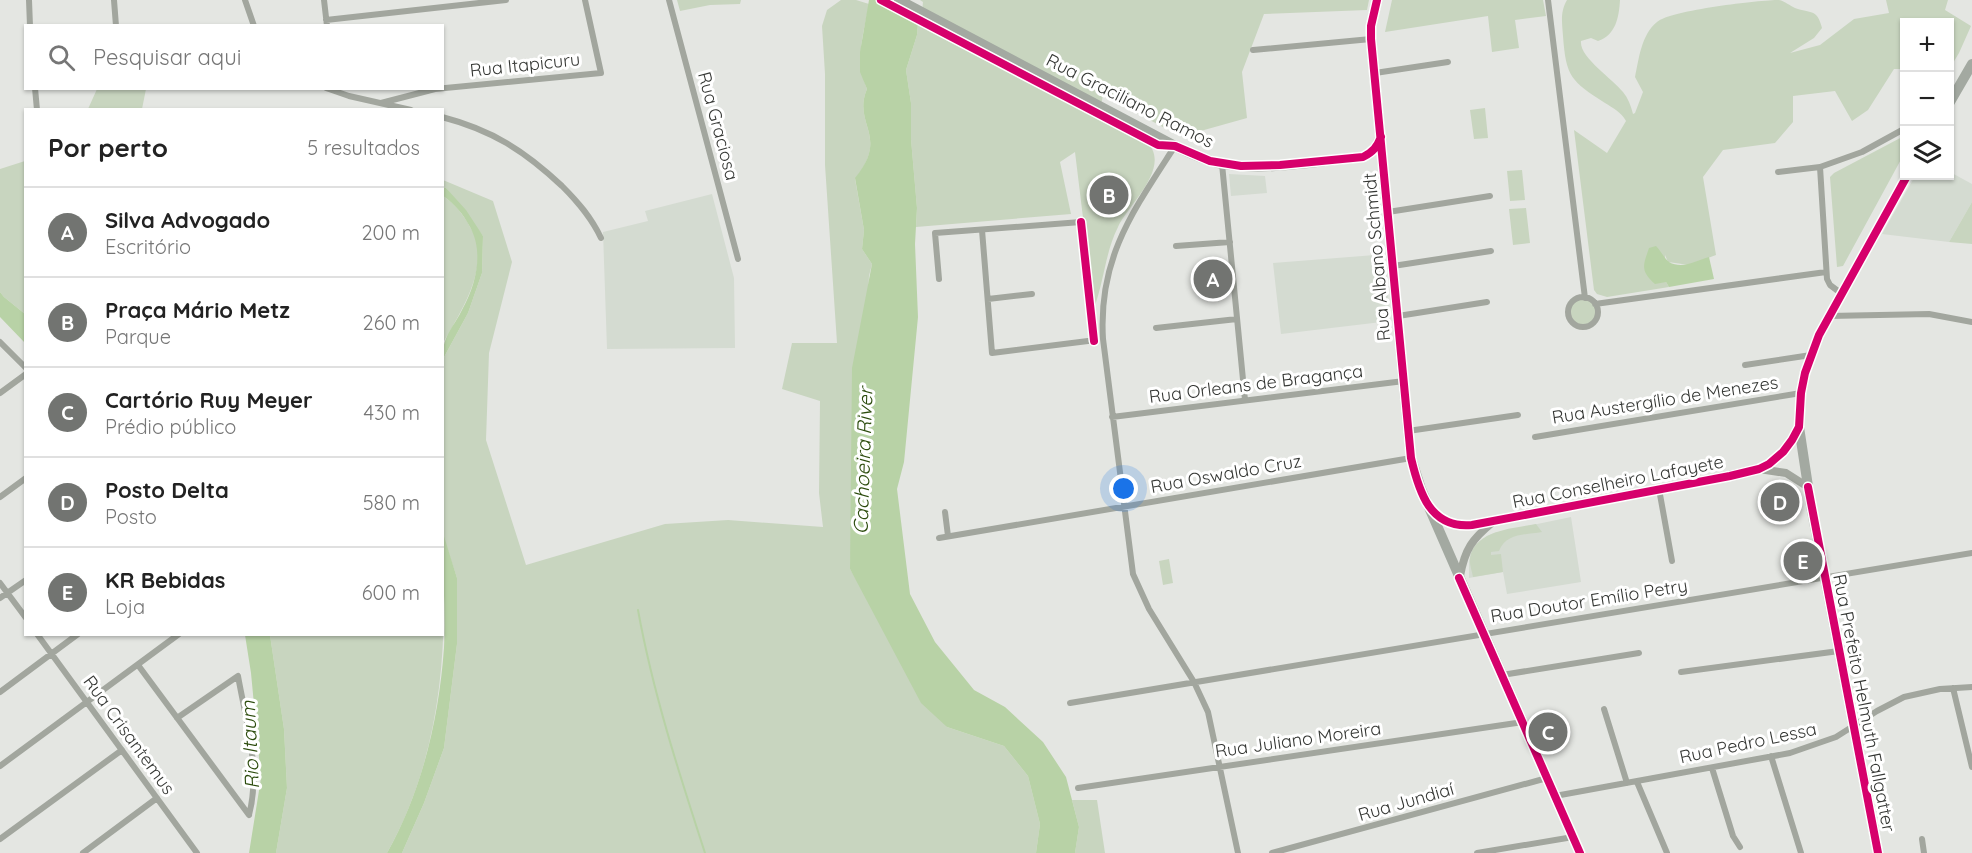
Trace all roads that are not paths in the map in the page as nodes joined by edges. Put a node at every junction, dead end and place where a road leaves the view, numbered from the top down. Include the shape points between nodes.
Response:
1 (29, 0) edge
2 (114, 0) edge
3 (245, 0) edge
4 (324, 0) edge
5 (506, 0) edge
6 (585, 0) edge
7 (669, 0) edge
8 (899, 0) edge
9 (1377, 0) edge
10 (1548, 0) edge
11 (327, 23) edge
12 (30, 24) edge
13 (116, 24) edge
14 (253, 24) edge
15 (1371, 39) junction
16 (1253, 50) dead end
17 (1448, 62) dead end
18 (1972, 64) edge
19 (1375, 73) junction
20 (444, 88) edge
21 (35, 90) edge
22 (334, 90) edge
23 (431, 90) edge
24 (1954, 95) edge
25 (378, 102) junction
26 (37, 108) edge
27 (376, 108) edge
28 (403, 108) edge
29 (444, 118) edge
30 (1900, 132) edge
31 (1381, 137) junction
32 (1175, 146) junction
33 (1363, 157) junction
34 (1222, 164) junction
35 (1820, 167) junction
36 (1778, 172) dead end
37 (1384, 173) junction
38 (1905, 180) edge
39 (1490, 196) dead end
40 (1388, 213) junction
41 (982, 230) junction
42 (601, 238) dead end
43 (1230, 242) junction
44 (1176, 246) dead end
45 (1491, 251) dead end
46 (738, 259) dead end
47 (1393, 266) junction
48 (1826, 272) junction
49 (939, 279) dead end
50 (1032, 294) dead end
51 (1842, 294) junction
52 (1585, 298) junction
53 (988, 299) junction
54 (1487, 302) dead end
55 (1595, 304) junction
56 (1398, 316) junction
57 (1829, 316) junction
58 (1237, 319) junction
59 (1972, 322) edge
60 (1156, 328) dead end
61 (1103, 339) junction
62 (1094, 340) junction
63 (0, 342) edge
64 (1811, 355) junction
65 (1745, 365) dead end
66 (24, 366) edge
67 (24, 375) edge
68 (1404, 381) junction
69 (0, 393) edge
70 (1801, 393) junction
71 (1245, 400) junction
72 (1518, 415) dead end
73 (1112, 417) junction
74 (1799, 427) junction
75 (1408, 431) junction
76 (1535, 437) dead end
77 (1411, 458) junction
78 (1760, 470) junction
79 (24, 479) edge
80 (1808, 487) junction
81 (1659, 489) junction
82 (0, 497) edge
83 (1123, 507) junction
84 (1429, 508) junction
85 (945, 512) dead end
86 (1495, 521) junction
87 (948, 536) junction
88 (939, 538) dead end
89 (1972, 553) edge
90 (1672, 561) dead end
91 (1824, 577) junction
92 (1460, 578) junction
93 (24, 581) edge
94 (0, 583) edge
95 (7, 593) junction
96 (0, 598) edge
97 (24, 615) edge
98 (1484, 634) junction
99 (38, 636) edge
100 (75, 636) edge
101 (176, 636) edge
102 (1839, 651) junction
103 (1639, 652) dead end
104 (52, 654) junction
105 (138, 665) junction
106 (1681, 672) dead end
107 (1502, 675) junction
108 (1194, 682) junction
109 (1972, 687) edge
110 (1953, 688) junction
111 (0, 692) edge
112 (87, 702) junction
113 (1070, 703) dead end
114 (1604, 709) dead end
115 (177, 718) junction
116 (1523, 722) junction
117 (1853, 726) junction
118 (122, 750) junction
119 (1771, 756) junction
120 (0, 766) edge
121 (1221, 767) junction
122 (1712, 768) junction
123 (1972, 768) edge
124 (1547, 778) junction
125 (1637, 782) junction
126 (1627, 783) junction
127 (1078, 788) dead end
128 (1555, 796) junction
129 (157, 798) junction
130 (1573, 837) junction
131 (0, 839) edge
132 (1922, 839) dead end
133 (1740, 848) dead end
134 (194, 852) edge
135 (82, 853) edge
136 (1238, 853) edge
137 (1272, 853) edge
138 (1477, 853) edge
139 (1580, 853) edge
140 (1667, 853) edge
141 (1801, 853) edge
142 (1878, 853) edge
143 (1924, 853) edge

1 - 12 street
2 - 13 street
3 - 14 street
4 - 11 street
5 - 11 street
6 - 20 street, Rua Itapicuru via 601,73
7 - 46 street, Rua Graciosa
8 - 32 main road, Rua Graciliano Ramos
9 - 15 main road, Rua Albano Schmidt
10 - 52 street
15 - 16 street
15 - 19 main road, Rua Albano Schmidt
17 - 19 street
18 - 24 main road
19 - 31 main road, Rua Albano Schmidt
21 - 26 street
22 - 25 street
23 - 25 street, Rua Itapicuru
25 - 27 street
25 - 28 street
29 - 42 street via 485,130 534,160 577,201
30 - 35 street via 1862,152
31 - 33 main road via 1377,147
31 - 37 main road, Rua Albano Schmidt
32 - 34 main road, Rua Graciliano Ramos
32 - 61 street via 1115,248 1102,306
33 - 34 main road, Rua Graciliano Ramos via 1280,165
33 - 37 main road
34 - 43 street
35 - 36 street
35 - 48 street
37 - 40 main road, Rua Albano Schmidt
38 - 51 main road, Rua Prefeito Helmuth Fallgatter
39 - 40 street
40 - 47 main road, Rua Albano Schmidt
41 - 49 street via 935,233
41 - 53 street
41 - 62 street via 1081,222
43 - 44 street
43 - 58 street
45 - 47 street
47 - 56 main road, Rua Albano Schmidt
48 - 51 street via 1830,285
48 - 55 street
50 - 53 street
51 - 57 main road, Rua Prefeito Helmuth Fallgatter
52 - 55 street
52 - 55 street via 1575,299 1569,307 1569,317 1575,325 1585,327 1594,322 1598,313
53 - 62 street via 992,353
54 - 56 street
56 - 68 main road, Rua Albano Schmidt
57 - 59 street via 1929,314
57 - 64 main road, Rua Prefeito Helmuth Fallgatter
58 - 60 street
58 - 71 street
61 - 62 street
61 - 73 street
63 - 66 street
64 - 65 street
64 - 70 main road, Rua Prefeito Helmuth Fallgatter
67 - 69 street
68 - 71 street, Rua Orleans de Bragança
68 - 75 main road, Rua Albano Schmidt
70 - 74 main road, Rua Prefeito Helmuth Fallgatter
70 - 76 street, Rua Austergílio de Menezes
71 - 73 street, Rua Orleans de Bragança
72 - 75 street
73 - 83 street
74 - 78 street, Rua Conselheiro Lafayete via 1783,452
74 - 80 main road, Rua Prefeito Helmuth Fallgatter
75 - 77 main road, Rua Albano Schmidt
77 - 83 street, Rua Oswaldo Cruz
77 - 84 main road, Rua Albano Schmidt
78 - 80 street, Rua Conselheiro Lafayete via 1786,473
78 - 81 street, Rua Conselheiro Lafayete
79 - 82 street
80 - 91 main road, Rua Prefeito Helmuth Fallgatter
81 - 86 street, Rua Conselheiro Lafayete
81 - 90 street
83 - 87 street, Rua Oswaldo Cruz
83 - 108 street via 1137,585
84 - 86 street, Rua Conselheiro Lafayete via 1440,519 1458,526
84 - 92 main road, Rua Albano Schmidt
85 - 87 street
86 - 92 street, Rua Conselheiro Lafayete via 1472,540 1463,558
87 - 88 street, Rua Oswaldo Cruz
89 - 91 street, Rua Doutor Emílio Petry
91 - 98 street, Rua Doutor Emílio Petry
91 - 102 main road, Rua Prefeito Helmuth Fallgatter
92 - 98 main road, Rua Albano Schmidt
93 - 95 street
94 - 95 street
95 - 96 street
95 - 97 street
98 - 107 main road, Rua Albano Schmidt
98 - 108 street, Rua Doutor Emílio Petry
99 - 104 street, Rua Crisantemus
100 - 104 street
101 - 105 street
102 - 106 street
102 - 117 main road, Rua Prefeito Helmuth Fallgatter
103 - 107 street
104 - 111 street
104 - 112 street, Rua Crisantemus
105 - 112 street
105 - 115 street
107 - 116 main road, Rua Albano Schmidt
108 - 113 street, Rua Doutor Emílio Petry
108 - 121 street via 1208,712
109 - 110 street, Rua Pedro Lessa
110 - 117 street, Rua Pedro Lessa via 1904,697
110 - 123 street
112 - 118 street, Rua Crisantemus
112 - 120 street
114 - 126 street
115 - 115 street via 238,676 253,762 254,789 249,815
116 - 121 street, Rua Juliano Moreira
116 - 124 main road, Rua Albano Schmidt
117 - 119 street, Rua Pedro Lessa via 1821,744
117 - 142 main road, Rua Prefeito Helmuth Fallgatter
118 - 129 street, Rua Crisantemus
118 - 131 street
119 - 122 street, Rua Pedro Lessa
119 - 141 street
121 - 127 street, Rua Juliano Moreira
121 - 136 street
122 - 125 street, Rua Pedro Lessa
122 - 133 street
124 - 128 main road, Rua Albano Schmidt
124 - 137 street, Rua Jundiaí
125 - 126 street, Rua Pedro Lessa
125 - 140 street
126 - 128 street, Rua Pedro Lessa
128 - 130 main road, Rua Albano Schmidt
129 - 134 street, Rua Crisantemus
129 - 135 street
130 - 138 street
130 - 139 main road, Rua Albano Schmidt
132 - 143 street

